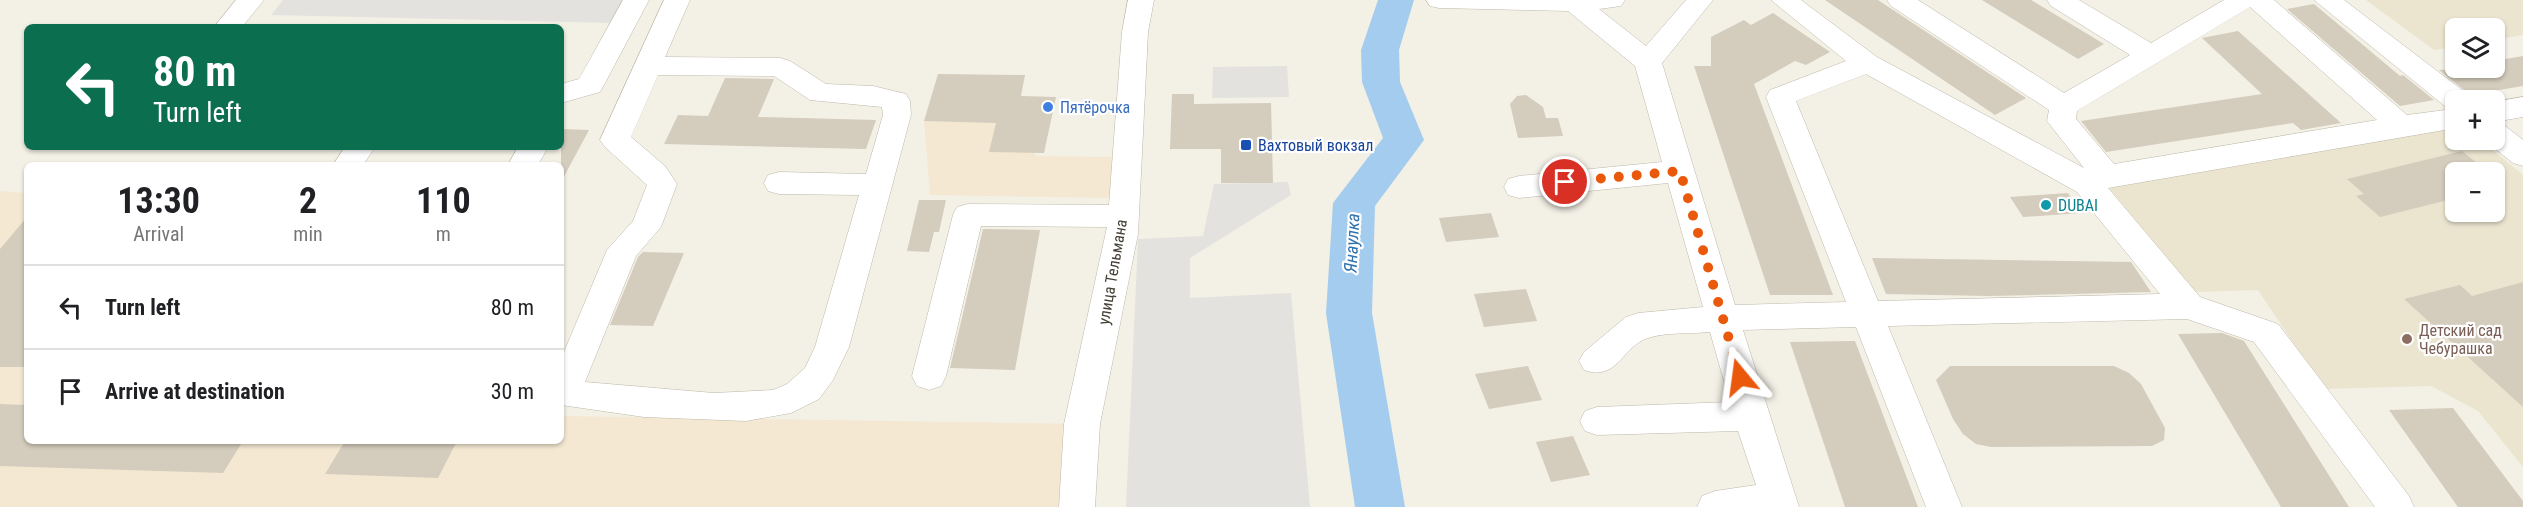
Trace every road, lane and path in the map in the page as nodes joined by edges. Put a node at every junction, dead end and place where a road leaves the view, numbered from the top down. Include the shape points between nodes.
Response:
1 (251, 0) edge
2 (636, 0) edge
3 (677, 0) edge
4 (1141, 0) edge
5 (1439, 0) edge
6 (1612, 0) edge
7 (1700, 0) edge
8 (1784, 0) edge
9 (1899, 0) edge
10 (2060, 0) edge
11 (2258, 0) edge
12 (2327, 0) edge
13 (1479, 1) edge
14 (2228, 2) edge
15 (1575, 3) junction
16 (230, 24) edge
17 (2151, 55) junction
18 (1648, 62) junction
19 (1867, 63) junction
20 (649, 66) junction
21 (2445, 91) edge
22 (564, 93) edge
23 (2064, 106) junction
24 (2523, 107) edge
25 (2505, 110) edge
26 (2445, 120) edge
27 (2401, 126) junction
28 (2505, 141) edge
29 (2523, 156) edge
30 (1680, 171) junction
31 (2097, 180) junction
32 (779, 183) dead end
33 (878, 185) junction
34 (1519, 187) dead end
35 (1122, 216) junction
36 (2188, 306) junction
37 (1866, 316) junction
38 (1724, 318) junction
39 (1596, 361) dead end
40 (929, 376) dead end
41 (1751, 416) junction
42 (1597, 422) dead end
43 (1779, 502) edge
44 (1077, 507) edge
45 (1715, 507) edge
46 (1944, 507) edge
47 (2396, 507) edge

1 - 16 street
2 - 22 street via 590,85
3 - 20 street
4 - 35 street, улица Тельмана via 1135,32
5 - 13 street
6 - 15 street
7 - 18 street
8 - 19 street
9 - 23 street
10 - 17 street
11 - 27 street
12 - 21 street
13 - 15 street
14 - 17 street
15 - 18 street
17 - 23 street
18 - 30 street
19 - 31 street
19 - 37 street via 1780,97
20 - 33 street via 780,67 820,93 873,94 896,101 897,115
20 - 33 street via 615,140 654,172 662,184 646,228 623,250 564,392 592,399 748,407 790,400 816,381 832,347
23 - 31 street via 2061,121
24 - 25 street
26 - 27 street
27 - 31 street
28 - 29 street
30 - 34 street
30 - 38 street
31 - 36 street
32 - 33 street
35 - 40 street via 968,215
35 - 44 street, улица Тельмана via 1122,234 1082,424
36 - 37 street
36 - 47 street via 2266,333
37 - 38 street
37 - 46 street
38 - 39 street via 1638,326
38 - 41 street
41 - 42 street
41 - 43 street
43 - 45 street

